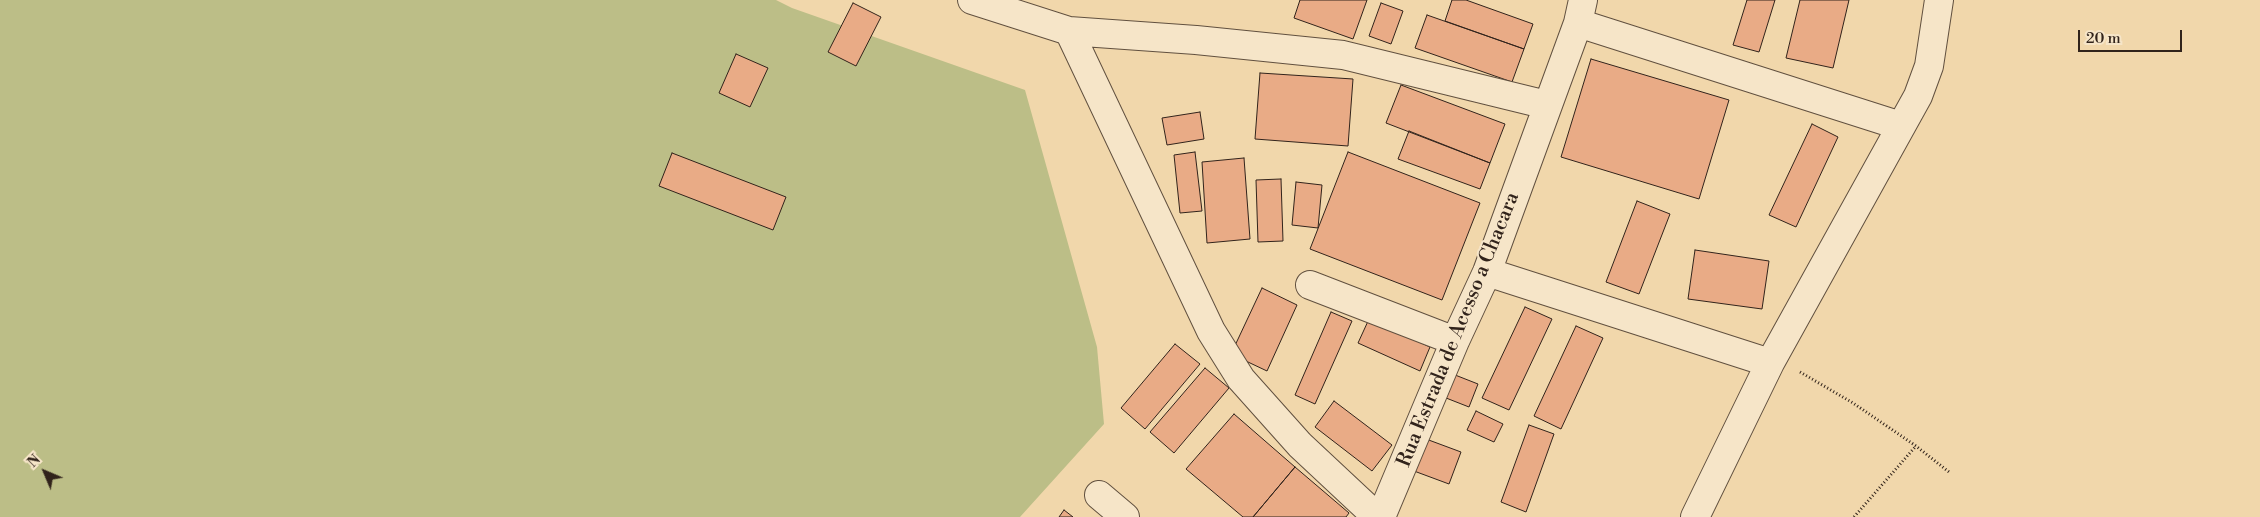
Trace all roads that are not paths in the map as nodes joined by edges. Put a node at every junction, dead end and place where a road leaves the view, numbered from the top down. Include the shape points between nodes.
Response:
1 (972, 0) edge
2 (1939, 0) edge
3 (1580, 11) edge
4 (1069, 31) junction
5 (1547, 105) junction
6 (1901, 126) junction
7 (1487, 272) junction
8 (1310, 285) dead end
9 (1455, 341) junction
10 (1770, 363) junction
11 (1099, 495) dead end
12 (1125, 517) edge
13 (1379, 517) edge
14 (1695, 517) edge

1 - 4 street
2 - 6 street via 1929,66 1918,96
3 - 5 street, Rua Estrada de Acesso a Chacara
3 - 6 street
4 - 5 street via 1342,55
4 - 13 street via 1211,331 1241,379 1300,445
5 - 7 street, Rua Estrada de Acesso a Chacara
6 - 10 street
7 - 9 street, Rua Estrada de Acesso a Chacara
7 - 10 street
8 - 9 street
9 - 13 street, Rua Estrada de Acesso a Chacara
10 - 14 street
11 - 12 street

